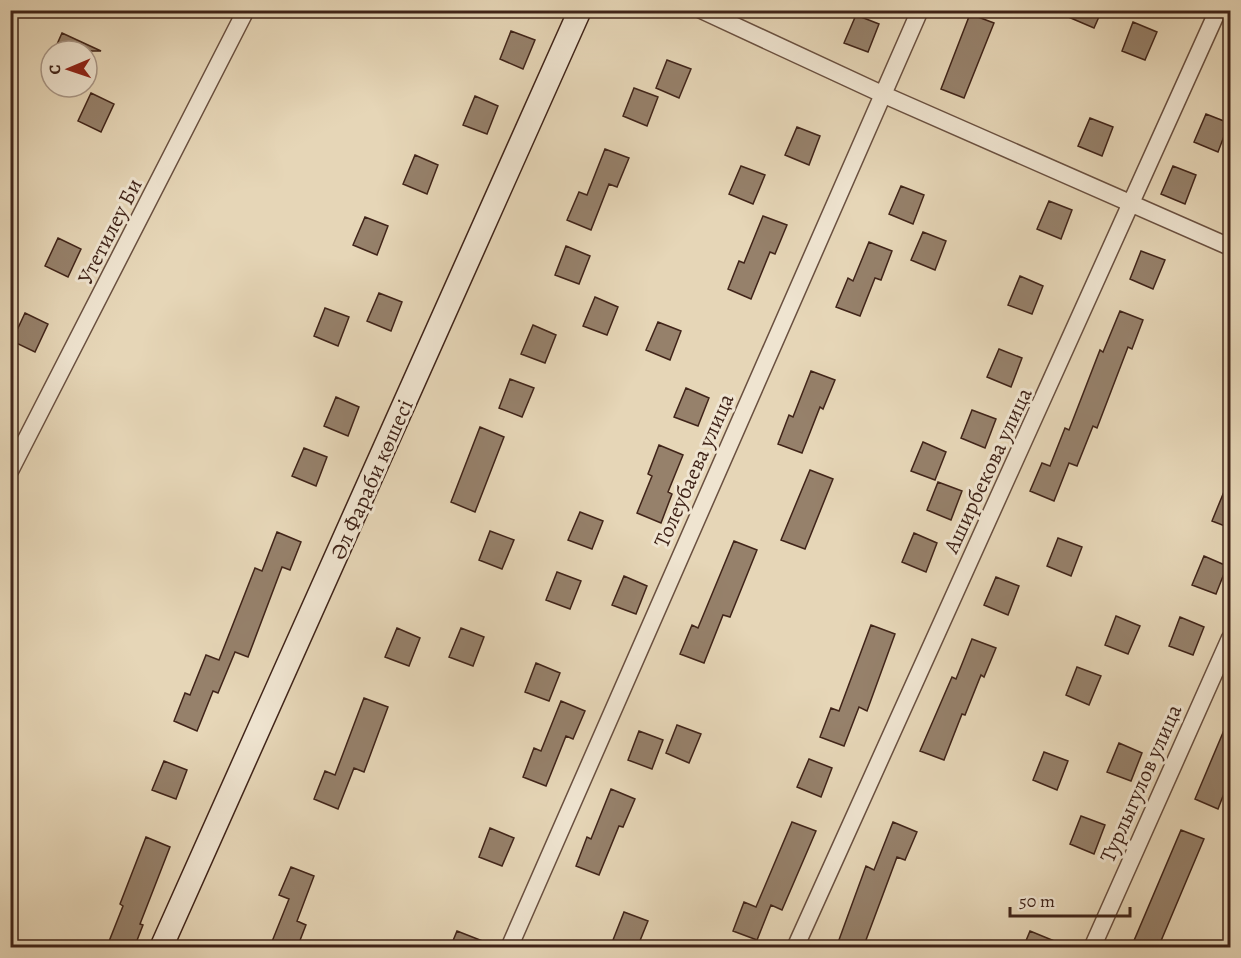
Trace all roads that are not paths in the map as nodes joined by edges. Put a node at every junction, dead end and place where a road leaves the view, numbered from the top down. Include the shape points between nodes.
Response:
1 (246, 10) edge
2 (580, 10) edge
3 (701, 10) edge
4 (920, 10) edge
5 (1218, 10) edge
6 (882, 94) junction
7 (1133, 204) junction
8 (1230, 247) edge
9 (10, 471) edge
10 (1230, 638) edge
11 (161, 948) edge
12 (509, 948) edge
13 (795, 948) edge
14 (1092, 948) edge

1 - 9 street, Утетилеу Би
2 - 11 street, Әл Фараби көшесі
3 - 6 street
4 - 6 street, Толеубаева улица
5 - 7 street, Аширбекова улица
6 - 7 street
6 - 12 street, Толеубаева улица
7 - 8 street
7 - 13 street, Аширбекова улица
10 - 14 street, Турлыгулов улица

